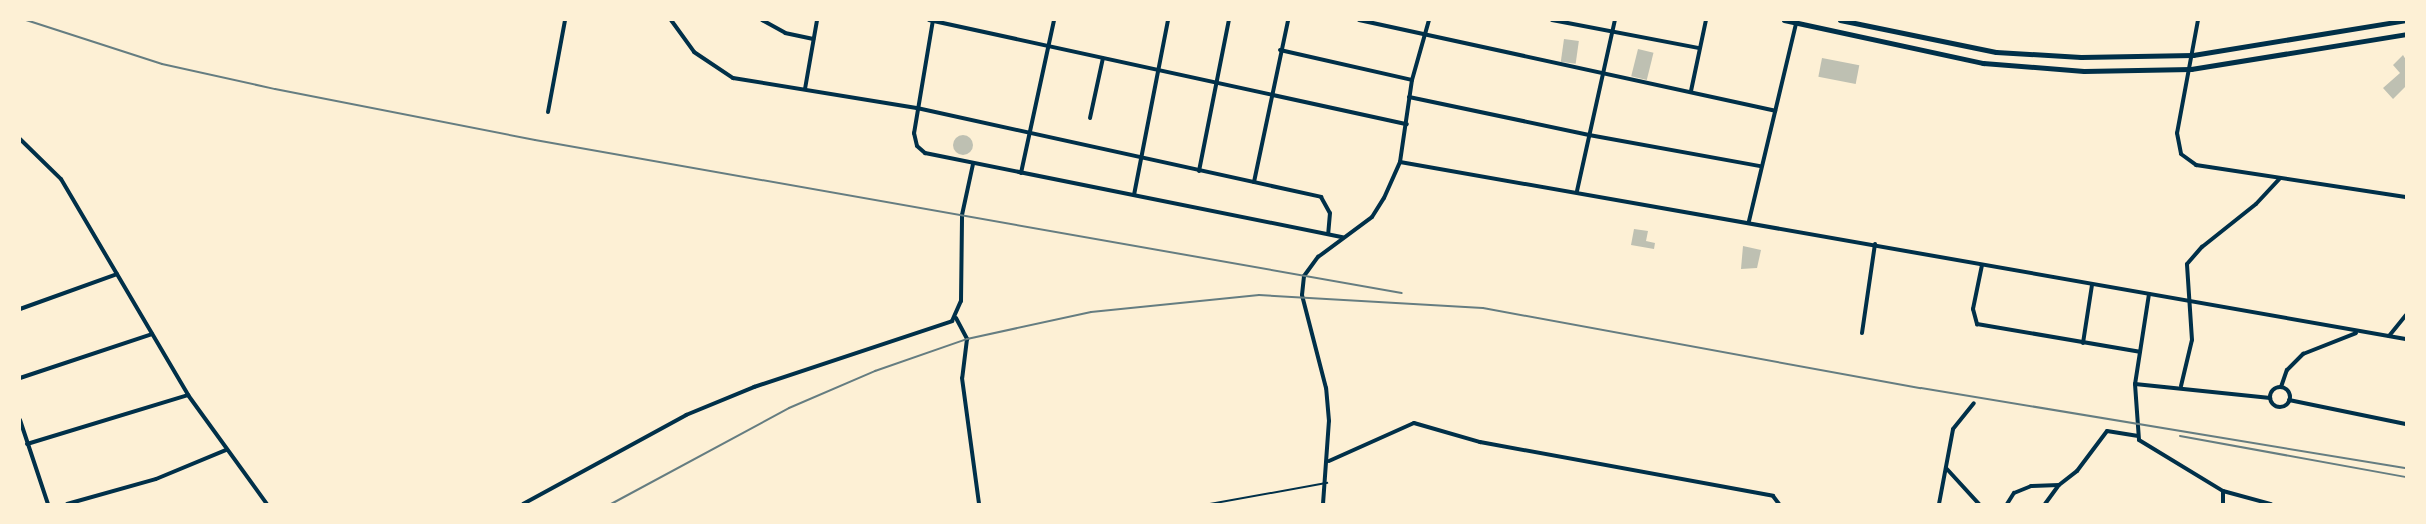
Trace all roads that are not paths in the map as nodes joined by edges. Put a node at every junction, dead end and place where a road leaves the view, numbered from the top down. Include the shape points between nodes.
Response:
1 (565, 20) edge
2 (671, 20) edge
3 (762, 20) edge
4 (817, 20) edge
5 (931, 20) edge
6 (1054, 20) edge
7 (1168, 20) edge
8 (1229, 20) edge
9 (1288, 20) edge
10 (1359, 20) edge
11 (1429, 20) edge
12 (1552, 20) edge
13 (1615, 20) edge
14 (1706, 20) edge
15 (1784, 20) edge
16 (1840, 20) edge
17 (2198, 20) edge
18 (2406, 20) edge
19 (1797, 21) edge
20 (1612, 32) junction
21 (2406, 34) edge
22 (1425, 35) junction
23 (813, 39) junction
24 (1047, 46) junction
25 (1699, 48) junction
26 (1280, 50) junction
27 (2193, 55) junction
28 (1103, 58) junction
29 (2191, 69) junction
30 (1156, 70) junction
31 (1603, 72) junction
32 (1413, 80) junction
33 (1216, 81) junction
34 (805, 88) junction
35 (1690, 91) junction
36 (1272, 93) junction
37 (1409, 97) junction
38 (917, 108) junction
39 (1775, 111) junction
40 (548, 112) dead end
41 (1090, 118) dead end
42 (1407, 123) junction
43 (1029, 133) junction
44 (1588, 135) junction
45 (20, 139) edge
46 (1141, 160) junction
47 (1400, 162) junction
48 (973, 164) junction
49 (1760, 166) junction
50 (1199, 171) junction
51 (1021, 173) junction
52 (2279, 178) junction
53 (1254, 182) junction
54 (1576, 191) junction
55 (1134, 195) junction
56 (2406, 197) edge
57 (1749, 221) junction
58 (1328, 234) junction
59 (1343, 237) junction
60 (1875, 244) junction
61 (1982, 265) junction
62 (117, 274) junction
63 (2092, 285) junction
64 (2149, 294) junction
65 (2189, 301) junction
66 (20, 309) edge
67 (2406, 315) edge
68 (956, 318) junction
69 (1862, 333) dead end
70 (2356, 333) junction
71 (152, 334) junction
72 (2389, 336) junction
73 (2406, 339) edge
74 (2083, 343) junction
75 (2140, 352) junction
76 (20, 378) edge
77 (2135, 384) junction
78 (2181, 386) junction
79 (2281, 387) junction
80 (188, 395) junction
81 (2270, 398) junction
82 (2289, 400) junction
83 (1974, 404) dead end
84 (20, 420) edge
85 (2406, 424) edge
86 (2137, 436) junction
87 (27, 444) junction
88 (226, 450) junction
89 (1329, 461) junction
90 (1946, 468) junction
91 (1327, 483) junction
92 (2059, 486) junction
93 (2223, 491) junction
94 (48, 504) edge
95 (67, 504) edge
96 (267, 504) edge
97 (523, 504) edge
98 (979, 504) edge
99 (1210, 504) edge
100 (1323, 504) edge
101 (1779, 504) edge
102 (1939, 504) edge
103 (1979, 504) edge
104 (2007, 504) edge
105 (2045, 504) edge
106 (2223, 504) edge
107 (2271, 504) edge

1 - 40 street
2 - 34 street via 694,52 713,68 733,78
3 - 23 street via 785,33
4 - 23 street
5 - 24 street
5 - 38 street
6 - 24 street
7 - 30 street
8 - 33 street
9 - 26 street
10 - 22 street
11 - 22 street
12 - 20 street
13 - 20 street
14 - 25 street
15 - 19 main road
16 - 27 main road via 2029,56
17 - 27 street
18 - 27 main road
19 - 29 main road via 2017,69
19 - 39 street
20 - 25 street
20 - 31 street
21 - 29 main road
22 - 31 street
22 - 32 street
23 - 34 street
24 - 28 street
24 - 43 street
25 - 35 street
26 - 32 street
26 - 36 street
27 - 29 street
28 - 30 street
28 - 41 street
29 - 52 street via 2177,133 2181,154 2196,165
30 - 33 street
30 - 46 street
31 - 35 street
31 - 44 street
32 - 37 street
33 - 36 street
33 - 50 street
34 - 38 street
35 - 39 street
36 - 42 street
36 - 53 street
37 - 42 street
37 - 44 street
38 - 43 street
38 - 48 street via 917,146 940,157
39 - 49 street
42 - 47 street
43 - 46 street
43 - 51 street
44 - 49 street
44 - 54 street
45 - 62 street via 61,179
46 - 50 street
46 - 55 street
47 - 54 street
47 - 59 street via 1372,217
48 - 51 street
48 - 68 street via 962,215 961,301
49 - 57 street
50 - 53 street
51 - 55 street
52 - 56 street
52 - 65 street via 2256,204 2187,264
53 - 58 street via 1321,197 1330,213
54 - 57 street
55 - 58 street
57 - 60 street
58 - 59 street
59 - 89 street via 1308,270 1302,295 1326,388
60 - 61 street
60 - 69 street
61 - 63 street
61 - 74 street via 1972,309 1977,324
62 - 66 street
62 - 71 street
63 - 64 street
63 - 74 street
64 - 65 street
64 - 75 street
65 - 70 street
65 - 78 street via 2192,340
67 - 72 street
68 - 97 street via 946,325 754,387 686,416
68 - 98 street via 967,339 962,378
70 - 72 street
70 - 79 street via 2303,354 2288,370
71 - 76 street
71 - 80 street
72 - 73 street
74 - 75 street
75 - 77 street
77 - 78 street
77 - 86 street
78 - 81 street
79 - 81 street via 2272,389
79 - 82 street via 2288,392
80 - 87 street
80 - 88 street
81 - 82 street via 2278,407
82 - 85 street
83 - 90 street via 1954,425
84 - 87 street
86 - 92 street via 2107,431
86 - 93 street
87 - 94 street
88 - 95 street via 156,479
88 - 96 street
89 - 91 street
89 - 101 street via 1414,423 1480,442 1773,496
90 - 102 street
90 - 103 street
91 - 99 lane
91 - 100 street
92 - 104 street via 2031,486 2014,494
92 - 105 street
93 - 106 street
93 - 107 street

